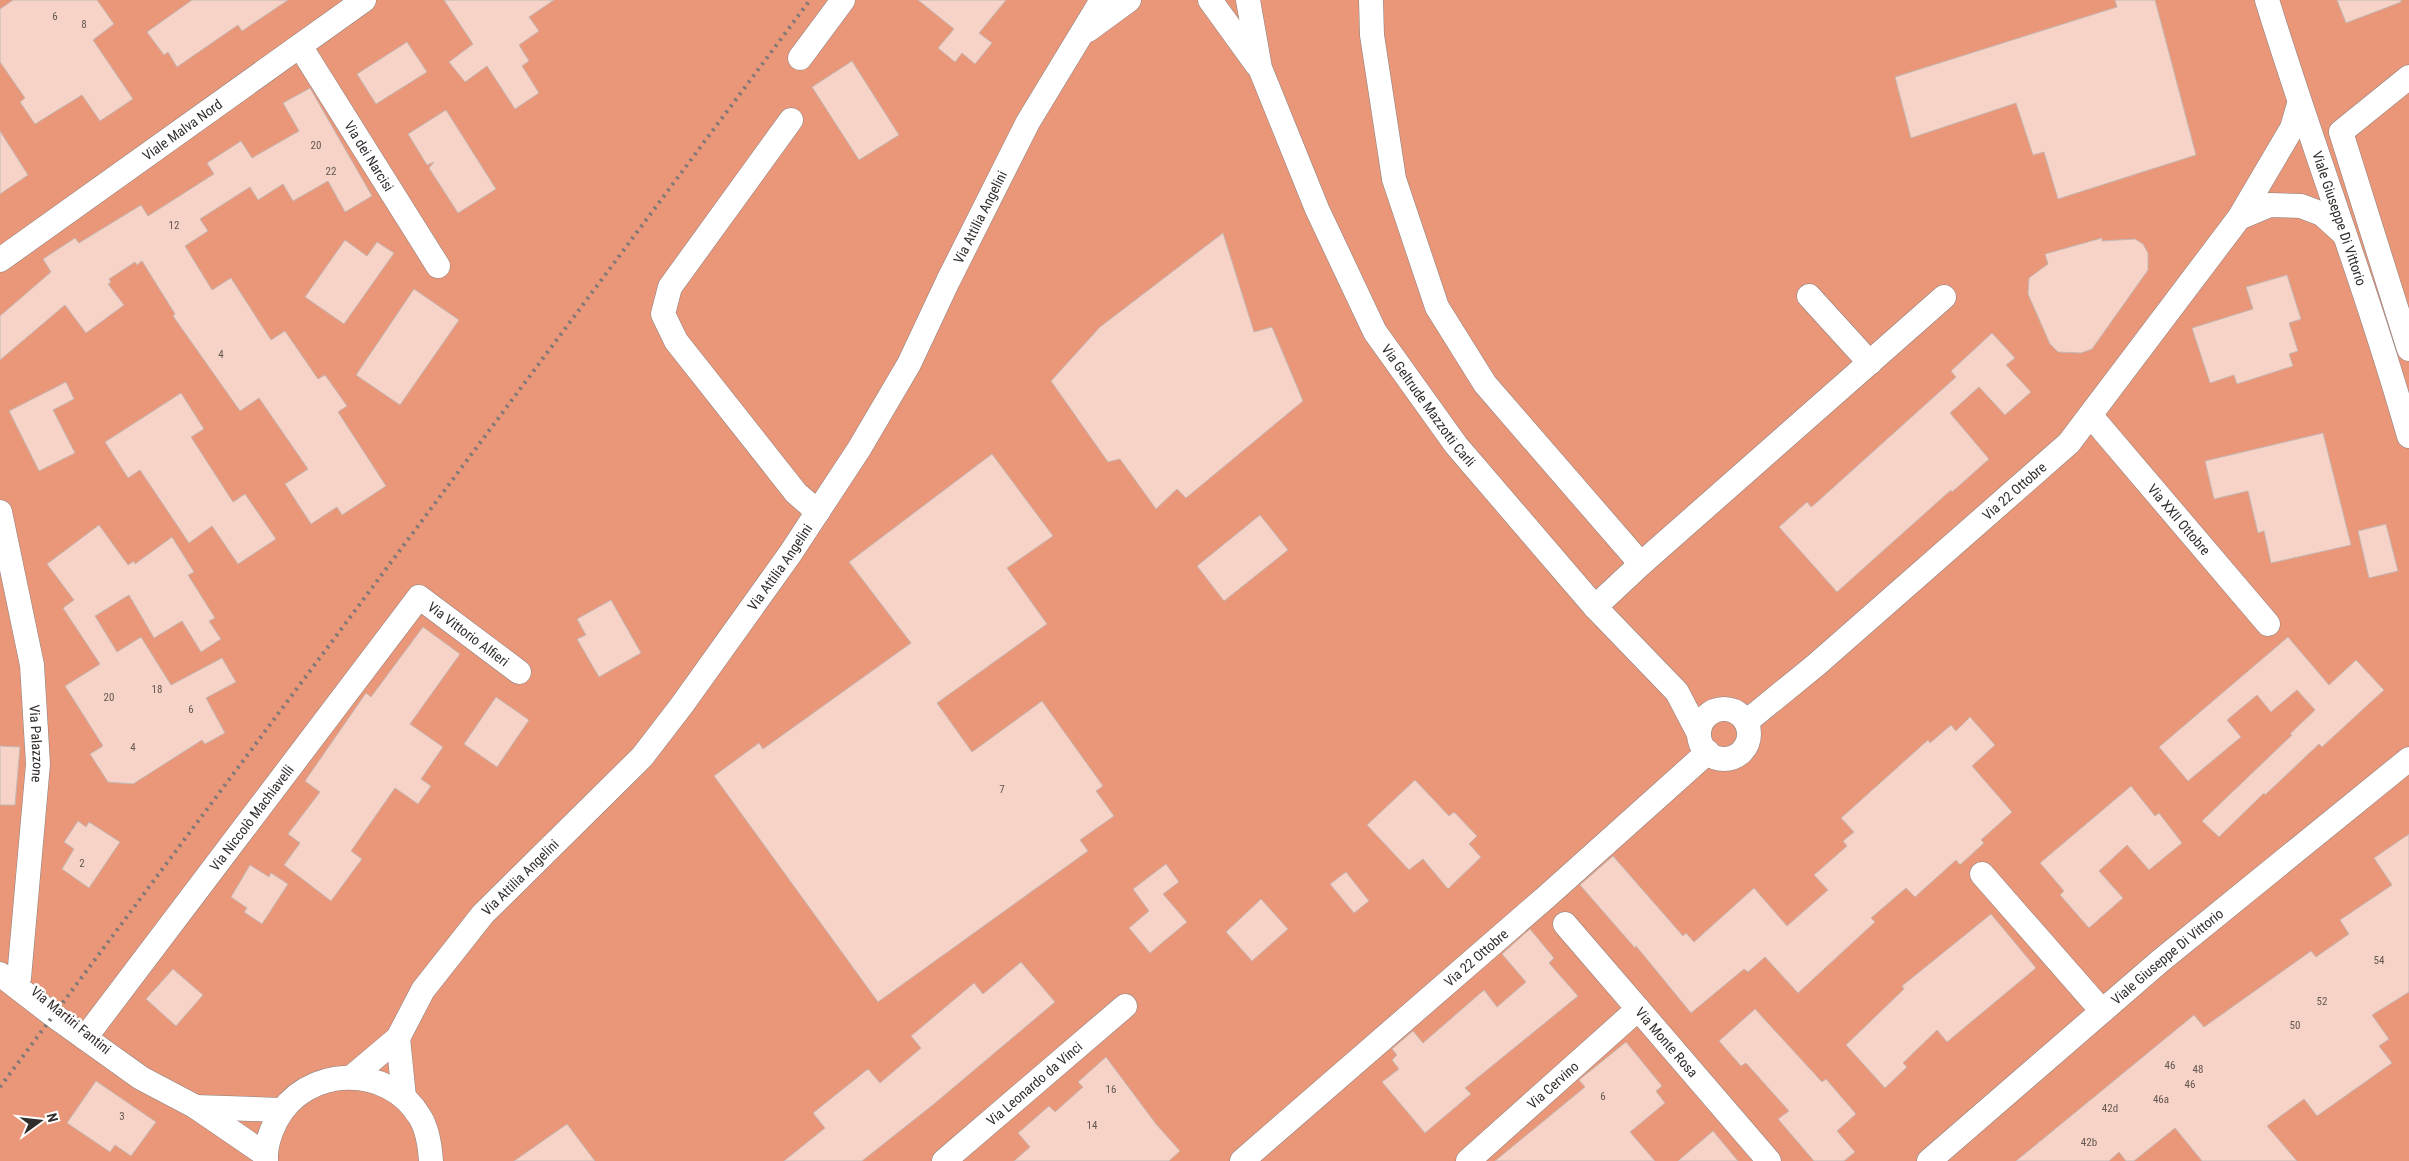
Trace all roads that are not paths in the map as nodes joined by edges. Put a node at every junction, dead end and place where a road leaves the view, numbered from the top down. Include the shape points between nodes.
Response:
1 (364, 0) edge
2 (843, 0) edge
3 (1102, 0) edge
4 (1129, 0) edge
5 (1210, 0) edge
6 (1248, 0) edge
7 (1371, 0) edge
8 (2267, 0) edge
9 (1077, 39) junction
10 (300, 46) junction
11 (800, 58) dead end
12 (1260, 68) junction
13 (2409, 77) edge
14 (2299, 104) junction
15 (791, 120) dead end
16 (2239, 218) junction
17 (2343, 233) junction
18 (0, 260) edge
19 (438, 266) dead end
20 (1809, 296) dead end
21 (1944, 297) dead end
22 (2409, 349) edge
23 (1870, 363) junction
24 (2091, 416) junction
25 (2409, 436) edge
26 (0, 512) edge
27 (818, 512) junction
28 (1641, 564) junction
29 (419, 597) joint
30 (1595, 607) junction
31 (2268, 624) dead end
32 (519, 672) dead end
33 (1677, 692) junction
34 (1720, 710) junction
35 (1746, 722) junction
36 (1704, 743) junction
37 (2409, 759) edge
38 (1982, 874) dead end
39 (1565, 924) dead end
40 (6, 972) edge
41 (1125, 1006) dead end
42 (1638, 1009) junction
43 (2102, 1011) junction
44 (87, 1036) junction
45 (398, 1038) junction
46 (353, 1076) junction
47 (404, 1097) junction
48 (196, 1107) junction
49 (281, 1110) junction
50 (266, 1158) edge
51 (431, 1161) edge
52 (944, 1161) edge
53 (1242, 1161) edge
54 (1468, 1161) edge
55 (1769, 1161) edge
56 (1929, 1161) edge

1 - 10 street, Viale Malva Nord
2 - 11 street
3 - 9 street, Via Attilia Angelini
4 - 9 street, Via Attilia Angelini
5 - 12 street, Via Geltrude Mazzotti Carli
6 - 12 street, Via Geltrude Mazzotti Carli
7 - 28 street via 1372,35 1394,179 1437,307 1485,384
8 - 14 street, Viale Giuseppe Di Vittorio
9 - 27 street, Via Attilia Angelini via 1028,122 909,364
10 - 18 street, Viale Malva Nord
10 - 19 street, Via dei Narcisi
12 - 30 street, Via Geltrude Mazzotti Carli via 1317,209 1375,332 1456,446
13 - 22 street, Viale Giuseppe Di Vittorio via 2341,132
14 - 16 street, Via 22 Ottobre via 2292,128
14 - 17 street, Viale Giuseppe Di Vittorio
15 - 27 street via 670,287 663,314 676,341 796,493
16 - 17 street via 2270,205 2301,206 2322,214
16 - 24 street, Via 22 Ottobre
17 - 25 street, Viale Giuseppe Di Vittorio
20 - 23 street
21 - 23 street
23 - 28 street
24 - 31 street, Via XXII Ottobre
24 - 35 street, Via 22 Ottobre via 2069,443 1816,665
26 - 40 street, Via Palazzone via 32,665 38,764
27 - 45 street, Via Attilia Angelini via 642,757 483,914 423,990
28 - 30 street
29 - 32 street, Via Vittorio Alfieri
29 - 44 street, Via Niccolò Machiavelli
30 - 33 street, Via Geltrude Mazzotti Carli
33 - 34 street, Via Geltrude Mazzotti Carli
33 - 36 street, Via Geltrude Mazzotti Carli
34 - 35 street via 1739,714
34 - 36 street via 1704,719
35 - 36 street via 1748,742 1735,756 1716,757
36 - 53 street, Via 22 Ottobre via 1546,898
37 - 43 street, Viale Giuseppe Di Vittorio via 2323,826
38 - 43 street
39 - 42 street, Via Monte Rosa
40 - 44 street, Via Martiri Fantini
41 - 52 street, Via Leonardo da Vinci
42 - 54 street, Via Cervino
42 - 55 street, Via Monte Rosa
43 - 56 street, Viale Giuseppe Di Vittorio
44 - 48 street, Via Martiri Fantini via 141,1078
45 - 46 street, Via Attilia Angelini
45 - 47 street
46 - 47 street via 380,1082
46 - 49 street via 326,1079 309,1087
47 - 51 street via 420,1117 430,1141
48 - 49 street
48 - 50 street, Via Martiri Fantini
49 - 50 street via 270,1132

